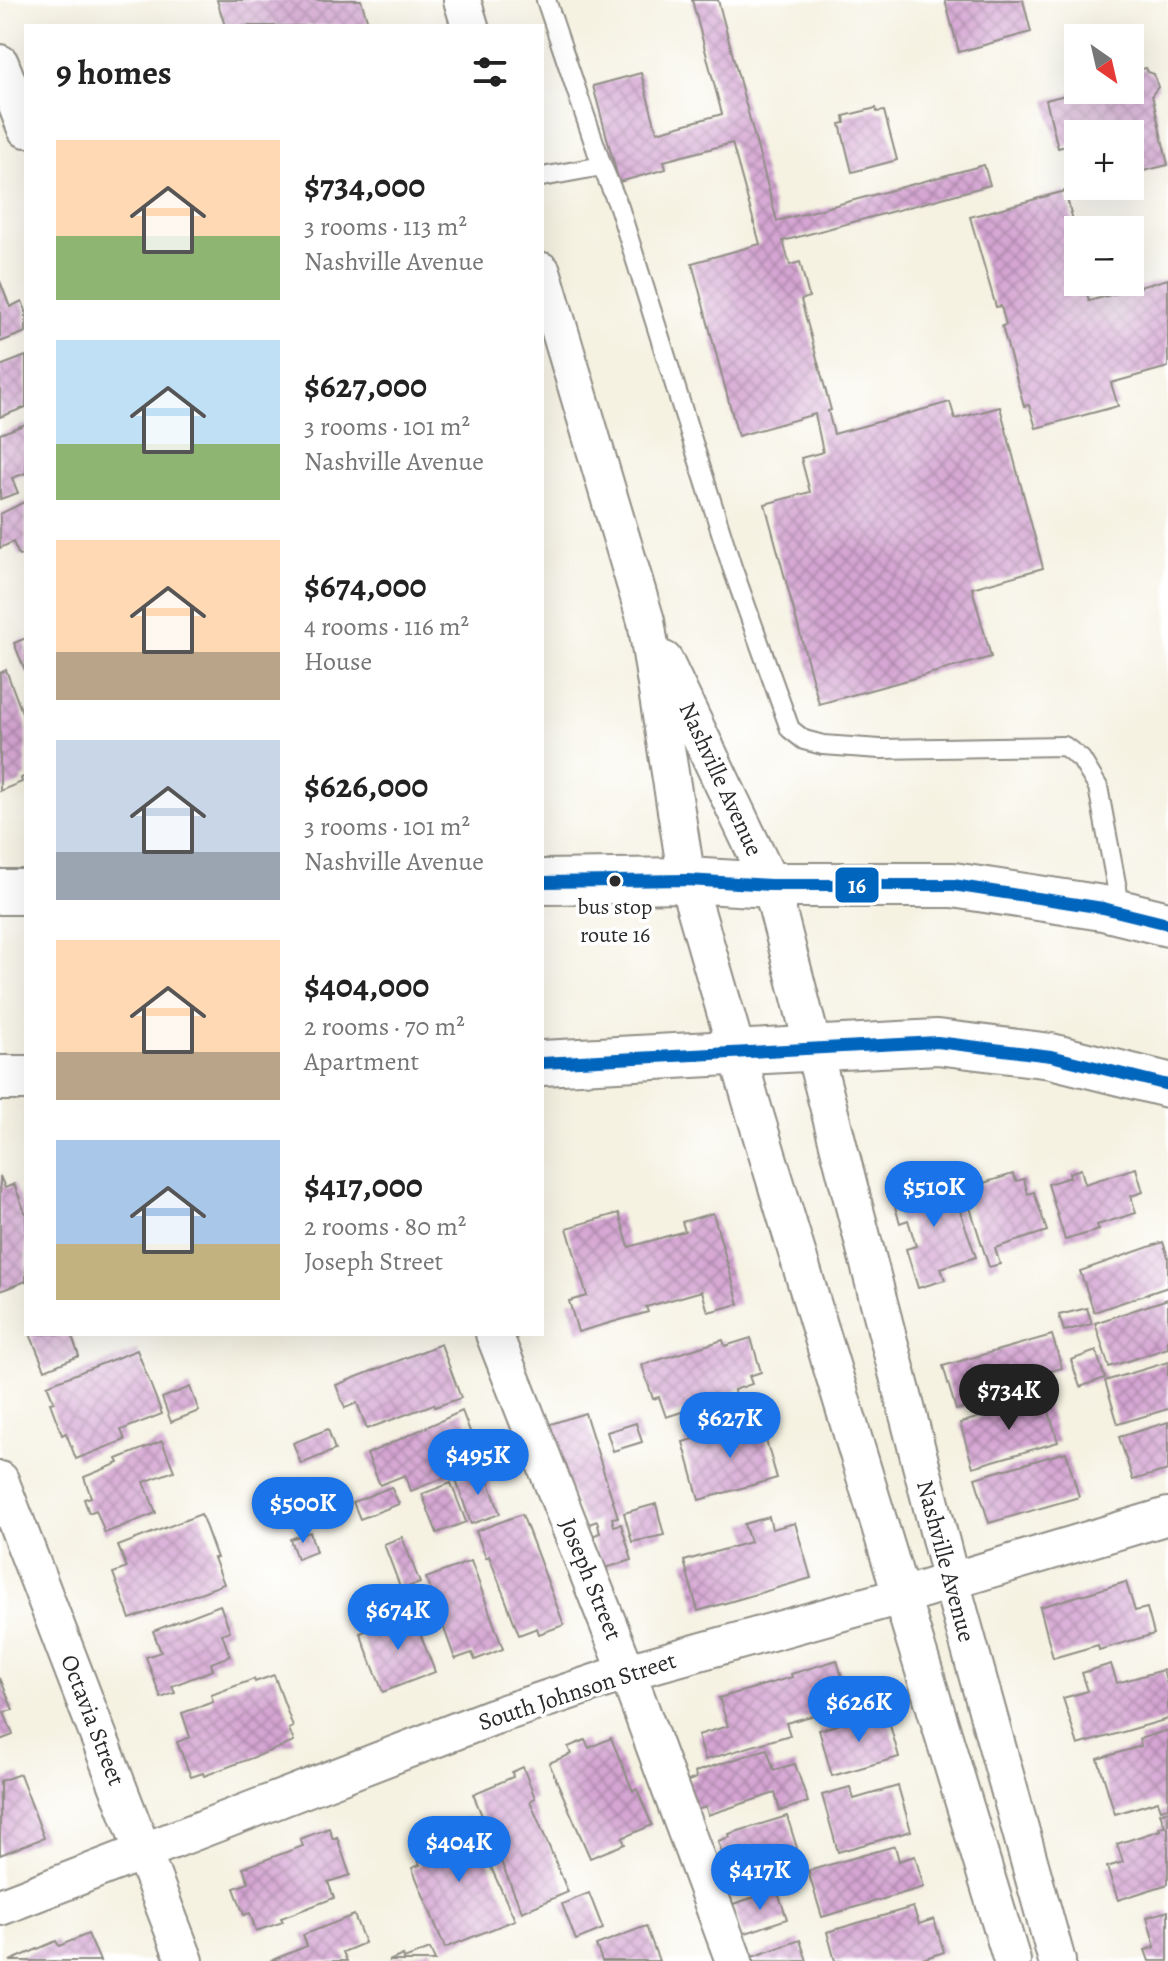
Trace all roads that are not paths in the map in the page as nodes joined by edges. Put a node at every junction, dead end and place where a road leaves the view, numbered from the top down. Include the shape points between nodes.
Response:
1 (462, 0) edge
2 (546, 0) edge
3 (469, 24) edge
4 (3, 82) edge
5 (24, 125) edge
6 (602, 166) junction
7 (544, 177) edge
8 (544, 278) edge
9 (646, 621) junction
10 (687, 880) junction
11 (544, 882) edge
12 (771, 885) junction
13 (0, 892) edge
14 (24, 892) edge
15 (1121, 913) junction
16 (1168, 924) edge
17 (815, 1048) junction
18 (736, 1051) junction
19 (544, 1063) edge
20 (0, 1078) edge
21 (24, 1078) edge
22 (1168, 1085) edge
23 (495, 1336) edge
24 (0, 1480) edge
25 (1168, 1516) edge
26 (951, 1581) junction
27 (901, 1596) junction
28 (627, 1672) junction
29 (144, 1851) junction
30 (0, 1907) edge
31 (185, 1961) edge
32 (734, 1961) edge
33 (1012, 1961) edge
34 (1057, 1961) edge

1 - 3 street
2 - 6 lane
4 - 5 street
6 - 7 lane
6 - 15 lane via 790,729 823,745 880,749 1064,746 1081,759 1098,787
8 - 9 street, Nashville Avenue
9 - 10 street, Nashville Avenue
9 - 12 street, Nashville Avenue
10 - 11 main road
10 - 12 main road
10 - 18 street, Nashville Avenue
12 - 15 main road via 953,885
12 - 17 street, Nashville Avenue
13 - 14 main road
15 - 16 main road
17 - 18 main road
17 - 22 main road via 937,1042 1051,1056
17 - 26 street, Nashville Avenue
18 - 19 main road
18 - 27 street, Nashville Avenue
20 - 21 main road
23 - 28 street, Joseph Street
24 - 29 street, Octavia Street
25 - 26 street, South Johnson Street
26 - 27 street, South Johnson Street
26 - 34 street, Nashville Avenue
27 - 28 street, South Johnson Street
27 - 33 street, Nashville Avenue
28 - 29 street, South Johnson Street via 492,1717
28 - 32 street, Joseph Street
29 - 30 street, South Johnson Street
29 - 31 street, Octavia Street

